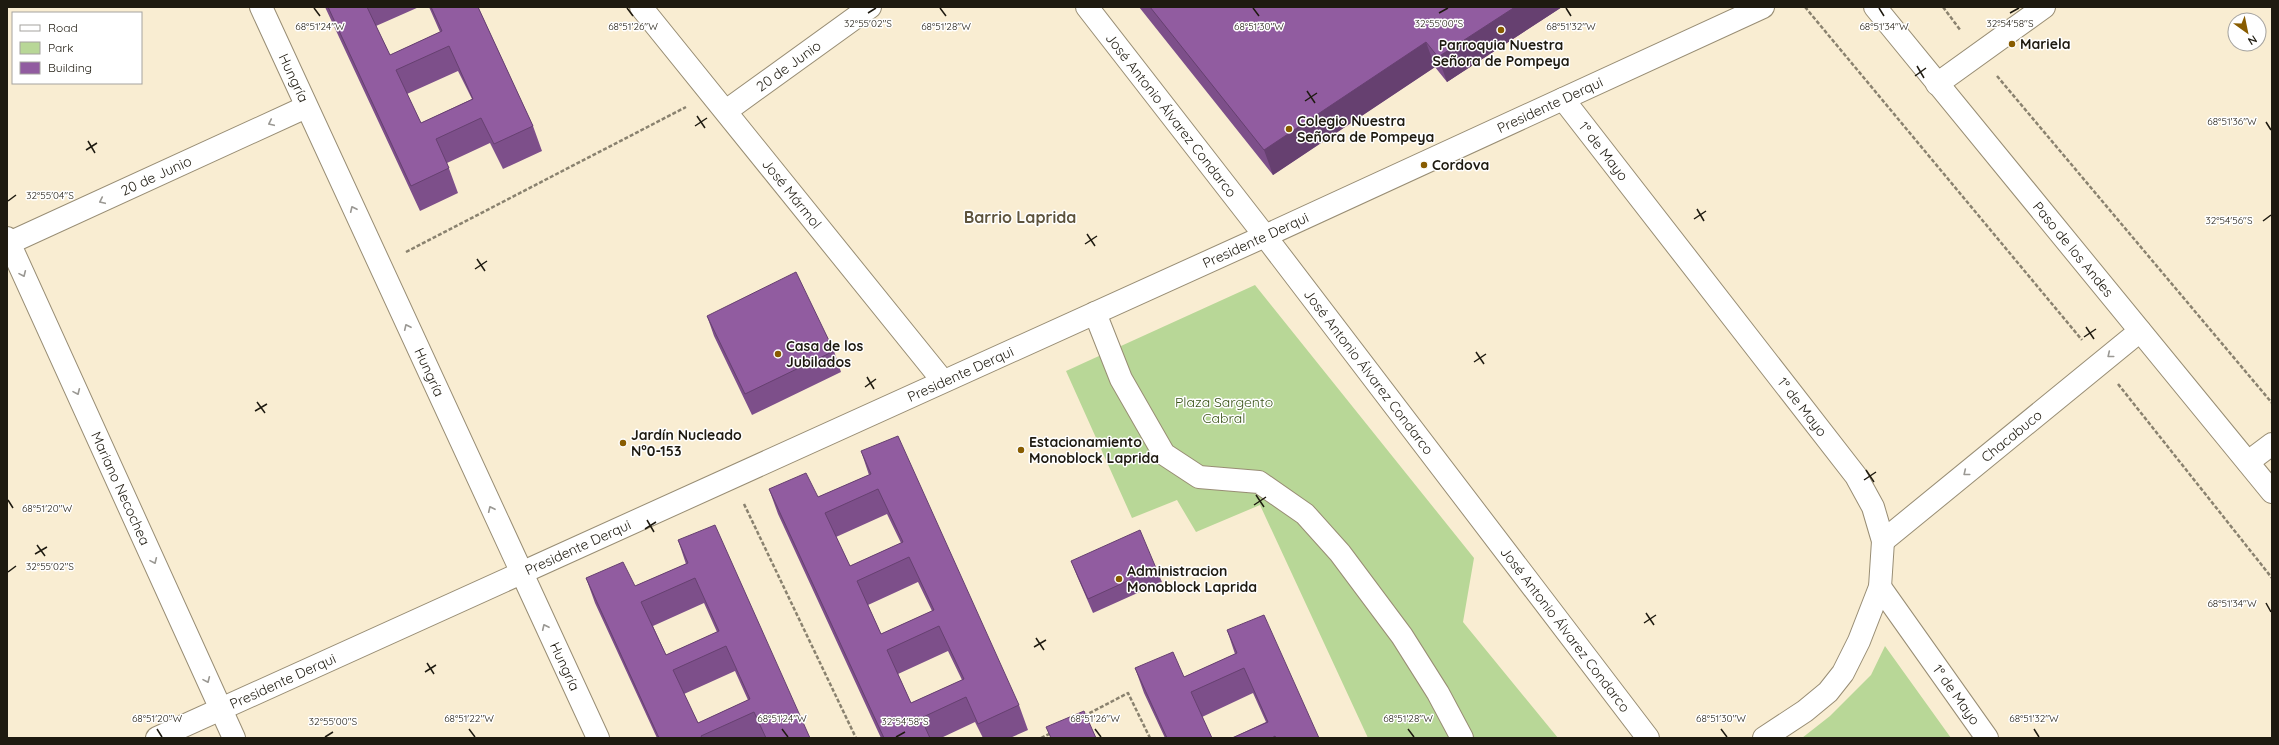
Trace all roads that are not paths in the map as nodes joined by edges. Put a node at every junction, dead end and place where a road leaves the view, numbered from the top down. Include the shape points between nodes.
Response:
1 (261, 7) edge
2 (641, 7) edge
3 (870, 7) edge
4 (1087, 7) edge
5 (1763, 7) edge
6 (1875, 7) edge
7 (2044, 7) edge
8 (1937, 84) junction
9 (1563, 99) junction
10 (306, 107) junction
11 (726, 111) junction
12 (1265, 236) junction
13 (8, 242) edge
14 (1095, 313) junction
15 (2140, 331) junction
16 (943, 381) junction
17 (2272, 444) edge
18 (2248, 462) junction
19 (2272, 492) edge
20 (1883, 541) junction
21 (520, 572) junction
22 (1880, 587) junction
23 (220, 709) junction
24 (157, 738) edge
25 (234, 738) edge
26 (598, 738) edge
27 (1462, 738) edge
28 (1648, 738) edge
29 (1764, 738) edge
30 (1988, 738) edge

1 - 10 street, Hungría
2 - 11 street, José Mármol
3 - 11 street, 20 de Junio
4 - 12 street, José Antonio Álvarez Condarco
5 - 9 street, Presidente Derqui
6 - 8 street, Paso de los Andes
7 - 8 street
8 - 15 street, Paso de los Andes
9 - 12 street, Presidente Derqui
9 - 20 street, 1° de Mayo via 1856,476 1873,507
10 -> 13 street, 20 de Junio
21 -> 10 street, Hungría
11 - 16 street, José Mármol
12 - 14 street, Presidente Derqui
12 - 28 street, José Antonio Álvarez Condarco
13 -> 23 street, Mariano Necochea
14 - 16 street, Presidente Derqui
14 - 27 street via 1121,379 1164,454 1199,477 1259,482 1305,514 1340,553 1402,636 1438,693
15 - 18 street, Paso de los Andes
15 -> 20 street, Chacabuco
16 - 21 street, Presidente Derqui
17 - 18 street
18 - 19 street, Paso de los Andes
20 - 22 street, 1° de Mayo
21 - 23 street, Presidente Derqui
26 -> 21 street, Hungría
22 - 29 street via 1859,641 1843,673 1828,692 1805,711
22 - 30 street, 1° de Mayo
23 - 24 street, Presidente Derqui
23 - 25 street, Mariano Necochea

